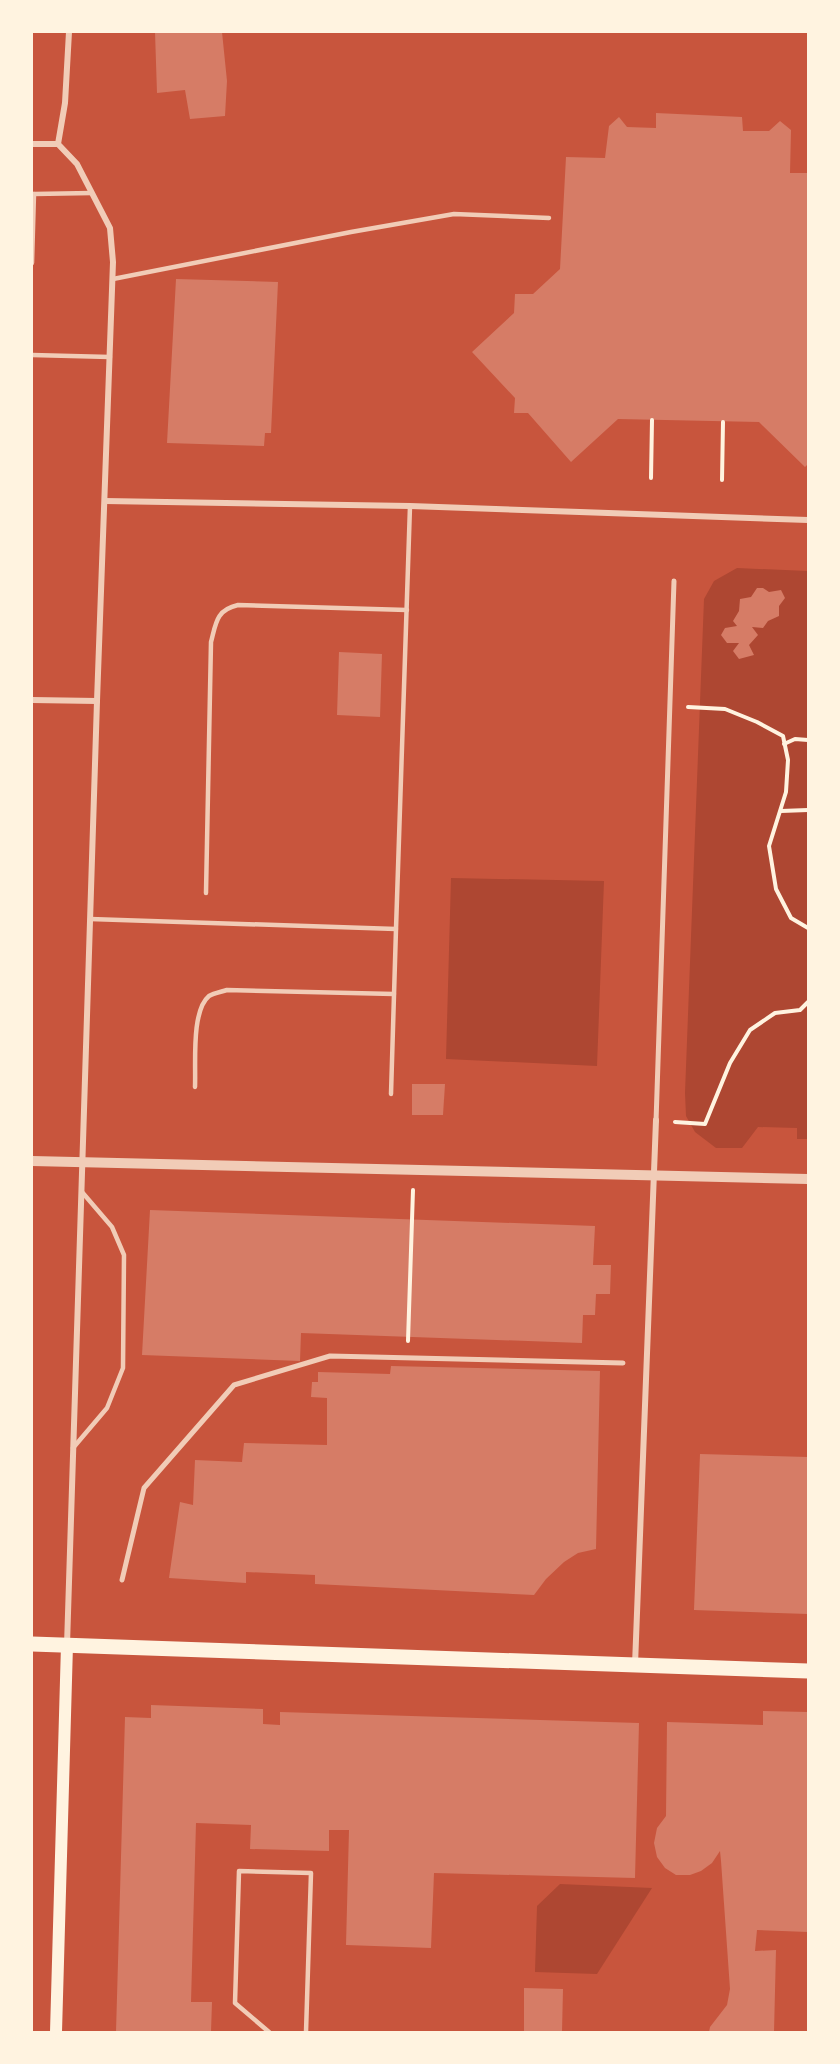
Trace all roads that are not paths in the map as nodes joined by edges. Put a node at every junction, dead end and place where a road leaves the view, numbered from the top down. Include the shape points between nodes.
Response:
1 (69, 32) edge
2 (32, 144) edge
3 (57, 144) junction
4 (92, 193) junction
5 (33, 194) edge
6 (549, 218) dead end
7 (32, 264) edge
8 (113, 279) junction
9 (32, 355) edge
10 (110, 357) junction
11 (105, 501) junction
12 (410, 507) junction
13 (808, 520) edge
14 (674, 581) dead end
15 (406, 610) junction
16 (32, 700) edge
17 (97, 701) junction
18 (206, 893) dead end
19 (90, 919) junction
20 (396, 929) junction
21 (394, 994) junction
22 (195, 1087) dead end
23 (391, 1094) dead end
24 (32, 1161) edge
25 (82, 1162) junction
26 (654, 1175) junction
27 (808, 1179) edge
28 (81, 1191) junction
29 (623, 1363) dead end
30 (73, 1448) junction
31 (122, 1580) dead end
32 (32, 1644) edge
33 (67, 1645) junction
34 (635, 1665) junction
35 (808, 1671) edge
36 (56, 2032) edge
37 (269, 2032) edge
38 (306, 2032) edge

1 - 3 street via 65,103
2 - 3 street
3 - 4 street via 77,164
4 - 5 lane
4 - 8 street via 110,228
5 - 7 lane
6 - 8 lane via 454,214
8 - 10 street
9 - 10 lane
10 - 11 street
11 - 12 street
11 - 17 street
12 - 13 street
12 - 15 lane
14 - 26 street
15 - 18 lane via 237,605 226,607 218,618 211,642
15 - 20 lane
16 - 17 street
17 - 19 street
19 - 20 lane
19 - 25 street
20 - 21 lane
21 - 22 lane via 227,990 211,995 201,1006 197,1025
21 - 23 lane
24 - 25 street
25 - 26 street
25 - 28 street
26 - 27 street
26 - 34 street
28 - 30 street
28 - 30 lane via 112,1227 124,1255 123,1368 107,1408
29 - 31 street via 330,1356 234,1385 144,1488
30 - 33 street
32 - 33 main road
33 - 34 main road
33 - 36 main road
34 - 35 main road
37 - 38 lane via 235,2003 239,1871 311,1873

